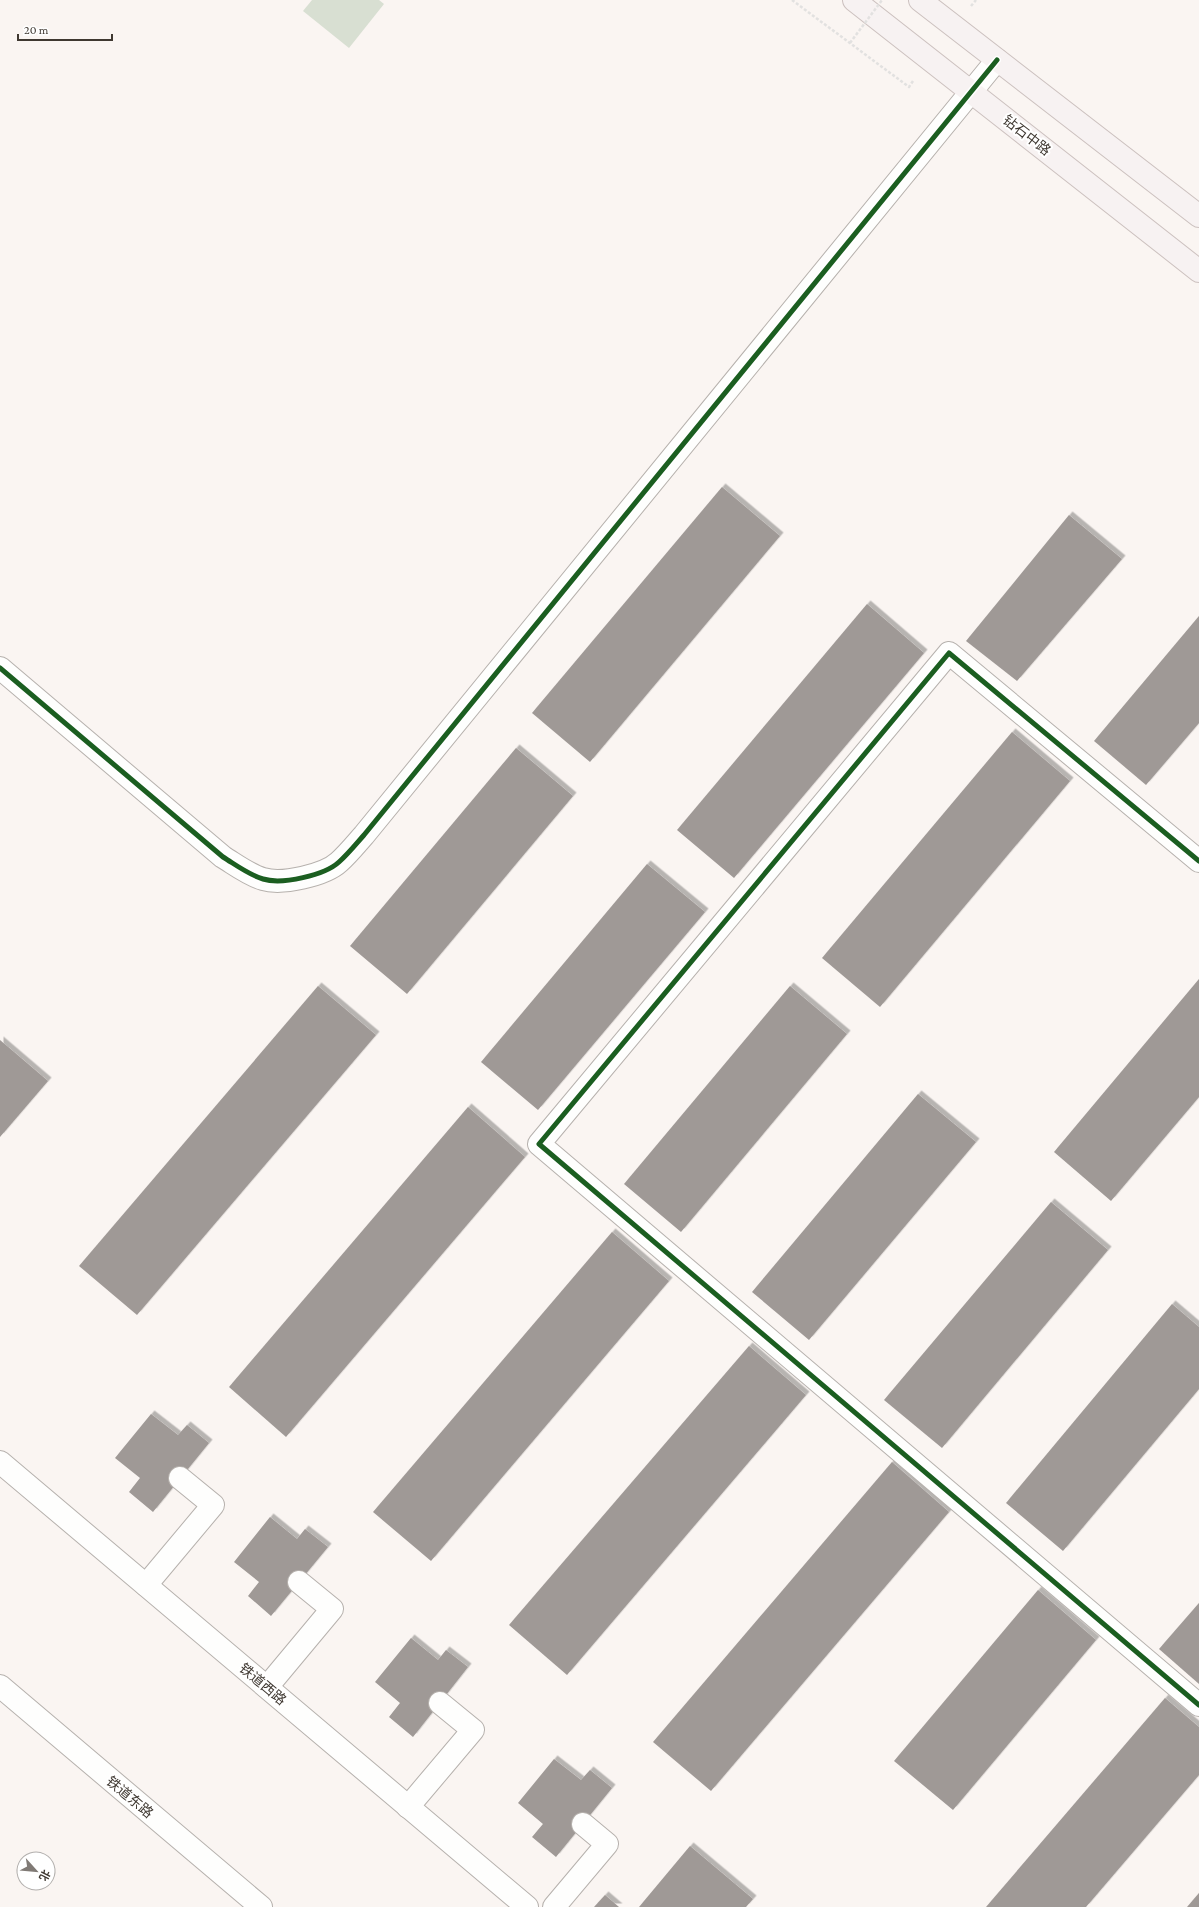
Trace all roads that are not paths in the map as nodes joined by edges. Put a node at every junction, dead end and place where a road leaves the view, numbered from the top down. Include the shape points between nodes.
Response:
1 (854, 0) edge
2 (920, 0) edge
3 (997, 60) junction
4 (972, 92) junction
5 (1199, 216) edge
6 (1199, 271) edge
7 (0, 668) edge
8 (1199, 862) edge
9 (0, 1462) edge
10 (180, 1478) dead end
11 (299, 1582) dead end
12 (146, 1585) junction
13 (0, 1686) edge
14 (267, 1687) junction
15 (440, 1703) dead end
16 (1199, 1705) edge
17 (408, 1807) junction
18 (583, 1824) dead end
19 (261, 1907) edge
20 (527, 1907) edge
21 (554, 1907) edge

1 - 4 main road, 钻石中路
2 - 3 main road
3 - 4 street
3 - 5 main road
4 - 6 main road, 钻石中路
4 - 7 street via 369,829 338,863 315,875 287,881 264,880 244,870 223,857
8 - 16 street via 949,653 538,1144
9 - 12 street, 铁道西路
10 - 12 street via 213,1505
11 - 14 street via 332,1609
12 - 14 street, 铁道西路
13 - 19 street, 铁道东路
14 - 17 street, 铁道西路
15 - 17 street via 473,1730
17 - 20 street, 铁道西路
18 - 21 street via 607,1844

